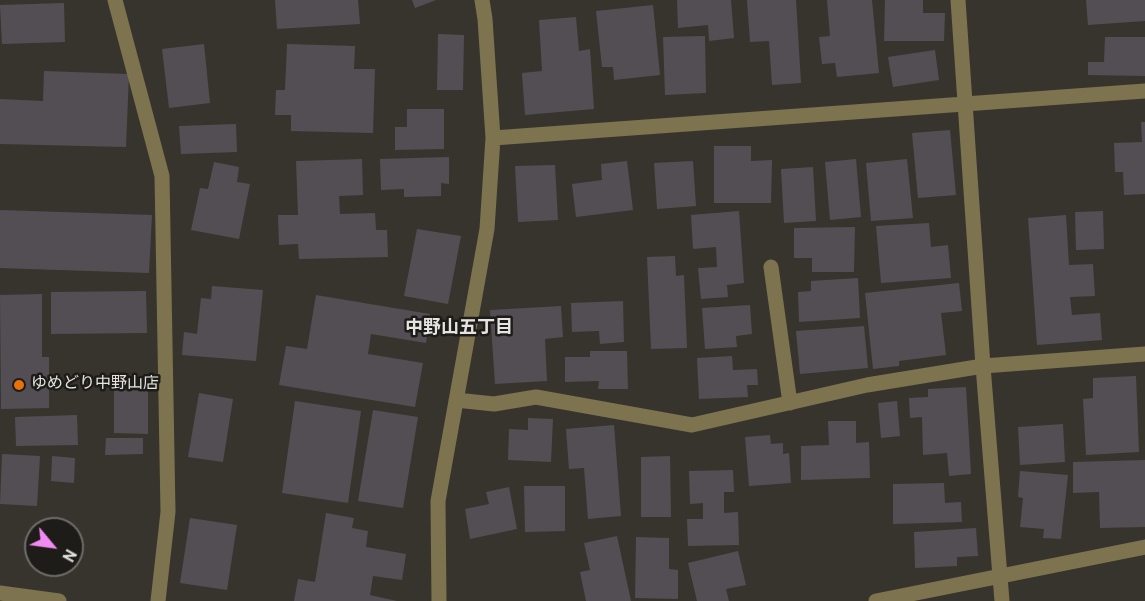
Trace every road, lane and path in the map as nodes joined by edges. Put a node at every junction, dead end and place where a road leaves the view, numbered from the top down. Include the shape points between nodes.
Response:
1 (116, 0) edge
2 (482, 0) edge
3 (958, 0) edge
4 (1145, 91) edge
5 (966, 103) junction
6 (492, 138) junction
7 (771, 267) dead end
8 (1145, 354) edge
9 (983, 366) junction
10 (456, 400) junction
11 (790, 403) junction
12 (1145, 547) edge
13 (1000, 575) junction
14 (0, 593) edge
15 (59, 601) edge
16 (158, 601) edge
17 (439, 601) edge
18 (876, 601) edge
19 (1002, 601) edge

1 - 16 street via 162,176 168,512
2 - 6 street
3 - 5 street
4 - 5 street
5 - 6 street
5 - 9 street
6 - 10 street via 487,229
7 - 11 street
8 - 9 street
9 - 11 street via 867,385
9 - 13 street
10 - 11 street via 494,404 536,398 692,426
10 - 17 street via 438,501
12 - 13 street
13 - 18 street
13 - 19 street
14 - 15 street

